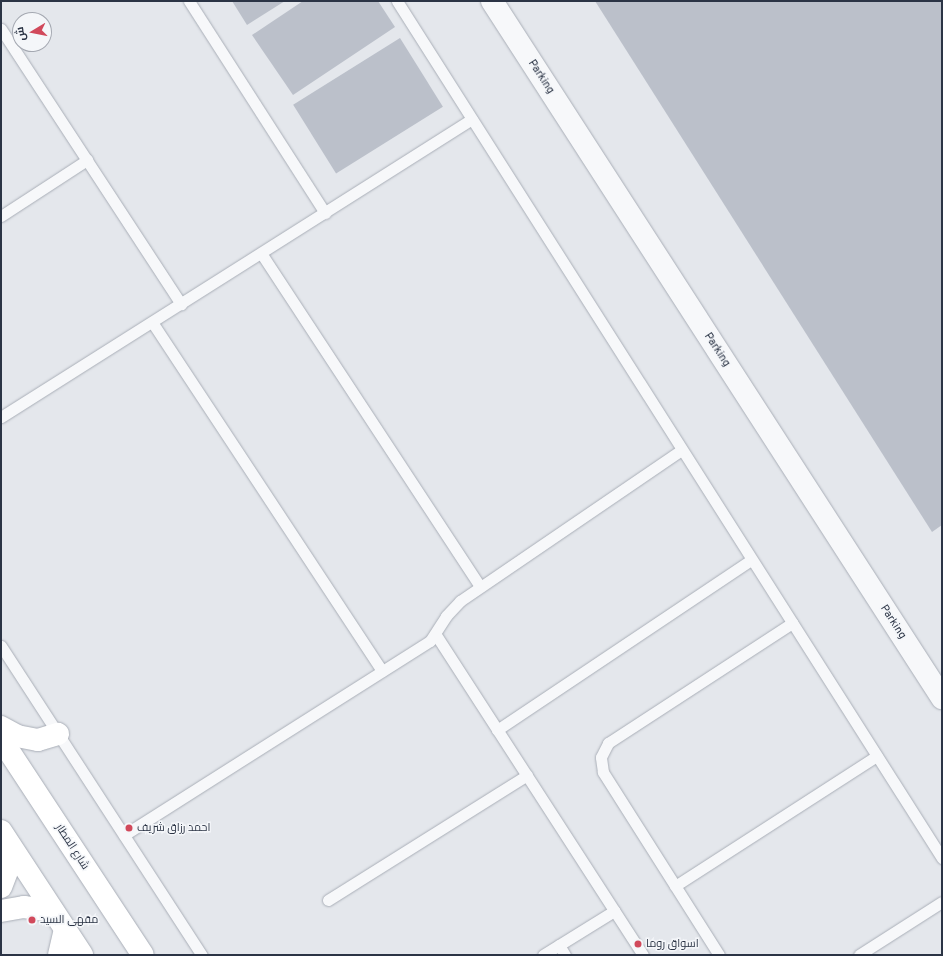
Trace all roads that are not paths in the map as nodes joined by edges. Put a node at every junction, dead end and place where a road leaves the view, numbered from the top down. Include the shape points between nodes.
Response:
1 (189, 1) edge
2 (397, 1) edge
3 (492, 1) edge
4 (1, 29) edge
5 (472, 119) junction
6 (87, 160) junction
7 (325, 213) junction
8 (1, 216) edge
9 (261, 253) junction
10 (180, 304) junction
11 (152, 322) junction
12 (1, 417) edge
13 (681, 450) junction
14 (751, 560) junction
15 (480, 587) junction
16 (792, 623) junction
17 (436, 635) junction
18 (1, 646) edge
19 (382, 671) junction
20 (942, 698) edge
21 (1, 728) edge
22 (497, 730) junction
23 (58, 734) junction
24 (1, 739) edge
25 (877, 756) junction
26 (527, 775) junction
27 (124, 835) junction
28 (4, 836) edge
29 (942, 858) edge
30 (675, 886) junction
31 (1, 887) edge
32 (328, 900) dead end
33 (942, 902) edge
34 (1, 911) edge
35 (614, 911) junction
36 (53, 912) junction
37 (65, 930) junction
38 (559, 945) junction
39 (59, 955) edge
40 (82, 955) edge
41 (143, 955) edge
42 (202, 955) edge
43 (543, 955) edge
44 (565, 955) edge
45 (643, 955) edge
46 (720, 955) edge
47 (859, 955) edge

1 - 7 lane
2 - 5 lane
3 - 20 street, Parking
4 - 6 lane
5 - 7 lane
5 - 13 lane
6 - 8 lane
6 - 10 lane
7 - 9 lane
9 - 10 lane
9 - 15 lane
10 - 11 lane
11 - 12 lane
11 - 19 lane
13 - 14 lane
13 - 15 lane
14 - 16 lane
14 - 22 lane
15 - 17 lane via 453,608
16 - 25 lane
16 - 30 lane via 608,743 604,749 601,757 603,772
17 - 19 lane
17 - 22 lane
18 - 23 lane
19 - 27 lane
21 - 23 main road via 17,736 38,740
22 - 26 lane
23 - 27 lane
24 - 41 main road, شارع المطار
25 - 29 lane
25 - 30 lane
26 - 32 lane
26 - 35 lane
27 - 42 lane
28 - 31 main road via 10,863
28 - 36 main road
30 - 46 lane
33 - 47 lane
34 - 36 main road via 24,907
35 - 38 lane
35 - 45 lane
36 - 37 main road
37 - 39 main road
37 - 40 main road
38 - 43 lane
38 - 44 lane

